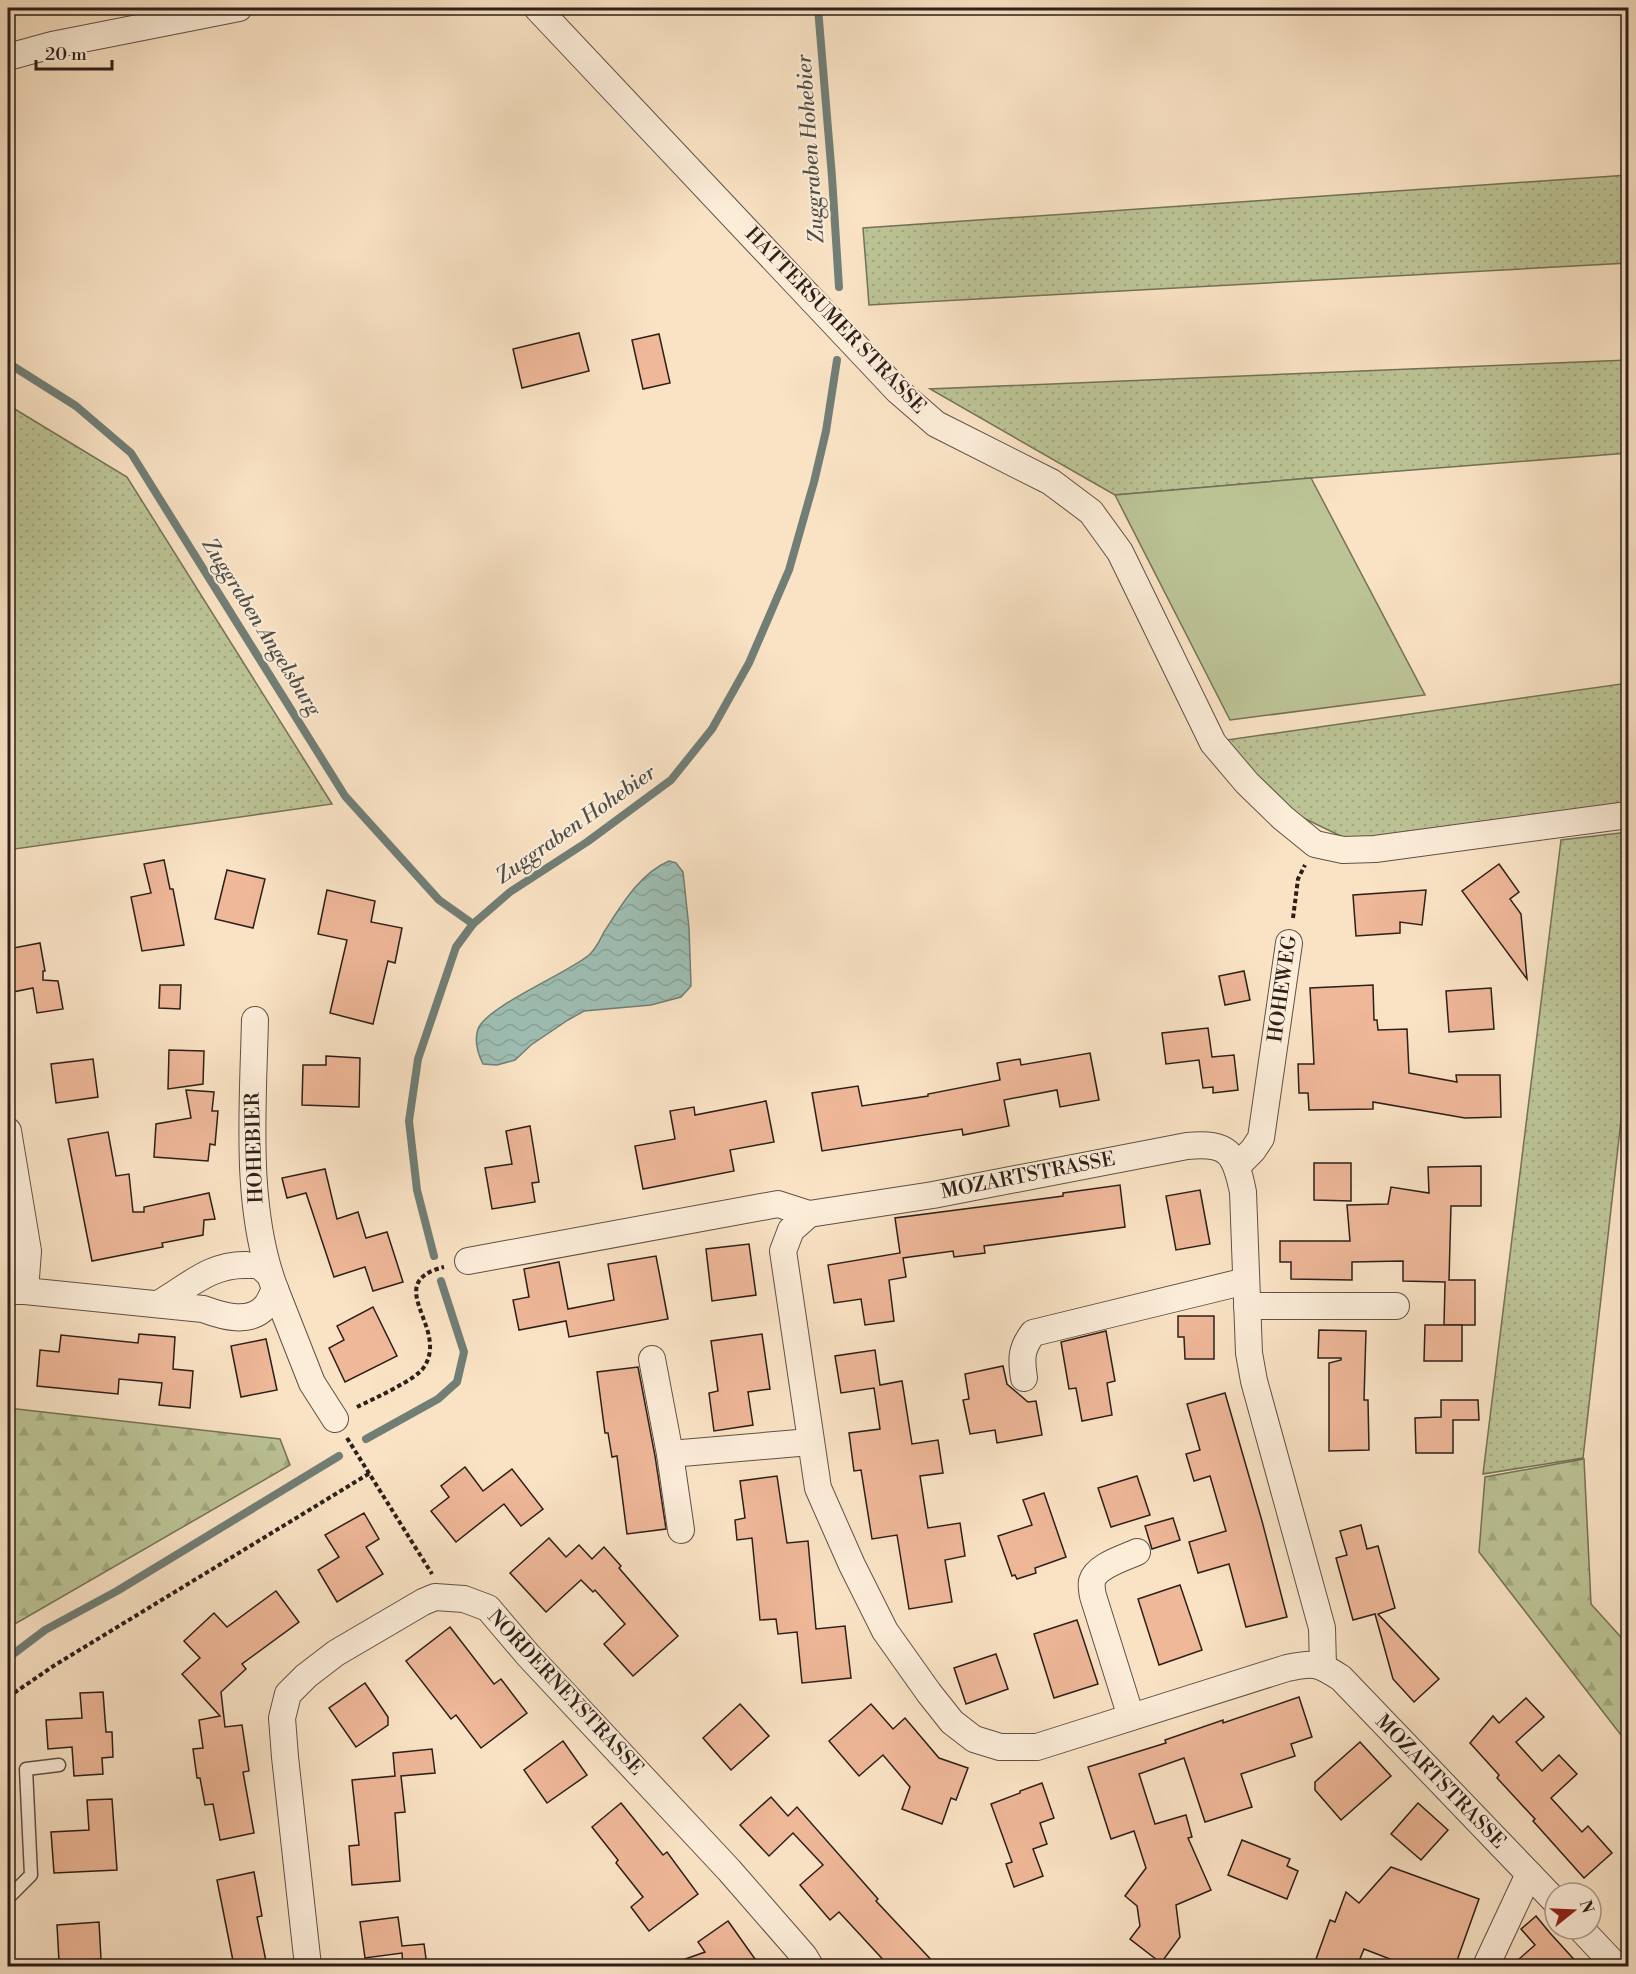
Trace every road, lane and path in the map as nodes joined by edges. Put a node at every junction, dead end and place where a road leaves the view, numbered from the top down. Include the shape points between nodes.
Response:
1 (239, 8) edge
2 (537, 8) edge
3 (8, 57) edge
4 (1629, 815) edge
5 (1315, 844) junction
6 (1289, 943) joint
7 (255, 1020) dead end
8 (8, 1131) edge
9 (1238, 1166) junction
10 (809, 1214) junction
11 (468, 1261) joint
12 (272, 1282) junction
13 (16, 1291) edge
14 (1247, 1294) junction
15 (158, 1304) junction
16 (1396, 1306) dead end
17 (652, 1359) dead end
18 (1024, 1378) dead end
19 (336, 1419) junction
20 (810, 1442) junction
21 (669, 1454) junction
22 (370, 1473) junction
23 (681, 1530) dead end
24 (1137, 1552) dead end
25 (446, 1598) junction
26 (1323, 1666) junction
27 (8, 1697) edge
28 (1131, 1717) junction
29 (59, 1765) dead end
30 (1529, 1874) junction
31 (1543, 1889) edge
32 (8, 1898) edge
33 (1592, 1941) edge
34 (308, 1966) edge
35 (810, 1966) edge
36 (1486, 1966) edge
37 (1616, 1966) edge

1 - 3 street
2 - 5 street, HATTERSUMER STRASSE via 898,391 936,424 1051,482 1091,512 1120,552 1213,743 1247,783
4 - 5 street, HATTERSUMER STRASSE via 1375,849 1343,850
5 - 6 path, HOHEWEG via 1298,879
6 - 9 street, HOHEWEG via 1261,1138
7 - 12 street, HOHEBIER via 254,1176 258,1228
8 - 13 street via 28,1251
9 - 10 street, MOZARTSTRASSE via 1224,1149 1207,1144 1187,1146 933,1195
9 - 14 street via 1243,1192
10 - 11 street, MOZARTSTRASSE via 778,1204
10 - 20 street via 791,1230 783,1251
11 - 19 path via 432,1270 418,1280 415,1291 431,1342 424,1368
12 - 15 street via 257,1265 239,1264 196,1278
12 - 15 street via 265,1307 241,1317
12 - 19 street, HOHEBIER via 312,1383
13 - 15 street
14 - 16 street
14 - 18 street via 1033,1333 1024,1345
14 - 26 street via 1254,1381 1322,1628
17 - 21 street
19 - 22 path
20 - 21 street
20 - 28 street via 818,1488 861,1584 885,1631 952,1722 974,1739 1000,1747 1037,1747
21 - 23 street
22 - 25 path
22 - 27 path
24 - 28 street via 1095,1574 1091,1583
25 - 34 street, NORDERNEYSTRASSE via 423,1602 336,1653 288,1694 282,1718
25 - 35 street, NORDERNEYSTRASSE via 464,1599 488,1608 729,1870
26 - 28 street via 1287,1668
26 - 30 street, MOZARTSTRASSE via 1341,1678
29 - 32 lane via 26,1769 31,1875
30 - 31 street, MOZARTSTRASSE
30 - 36 street
33 - 37 street

